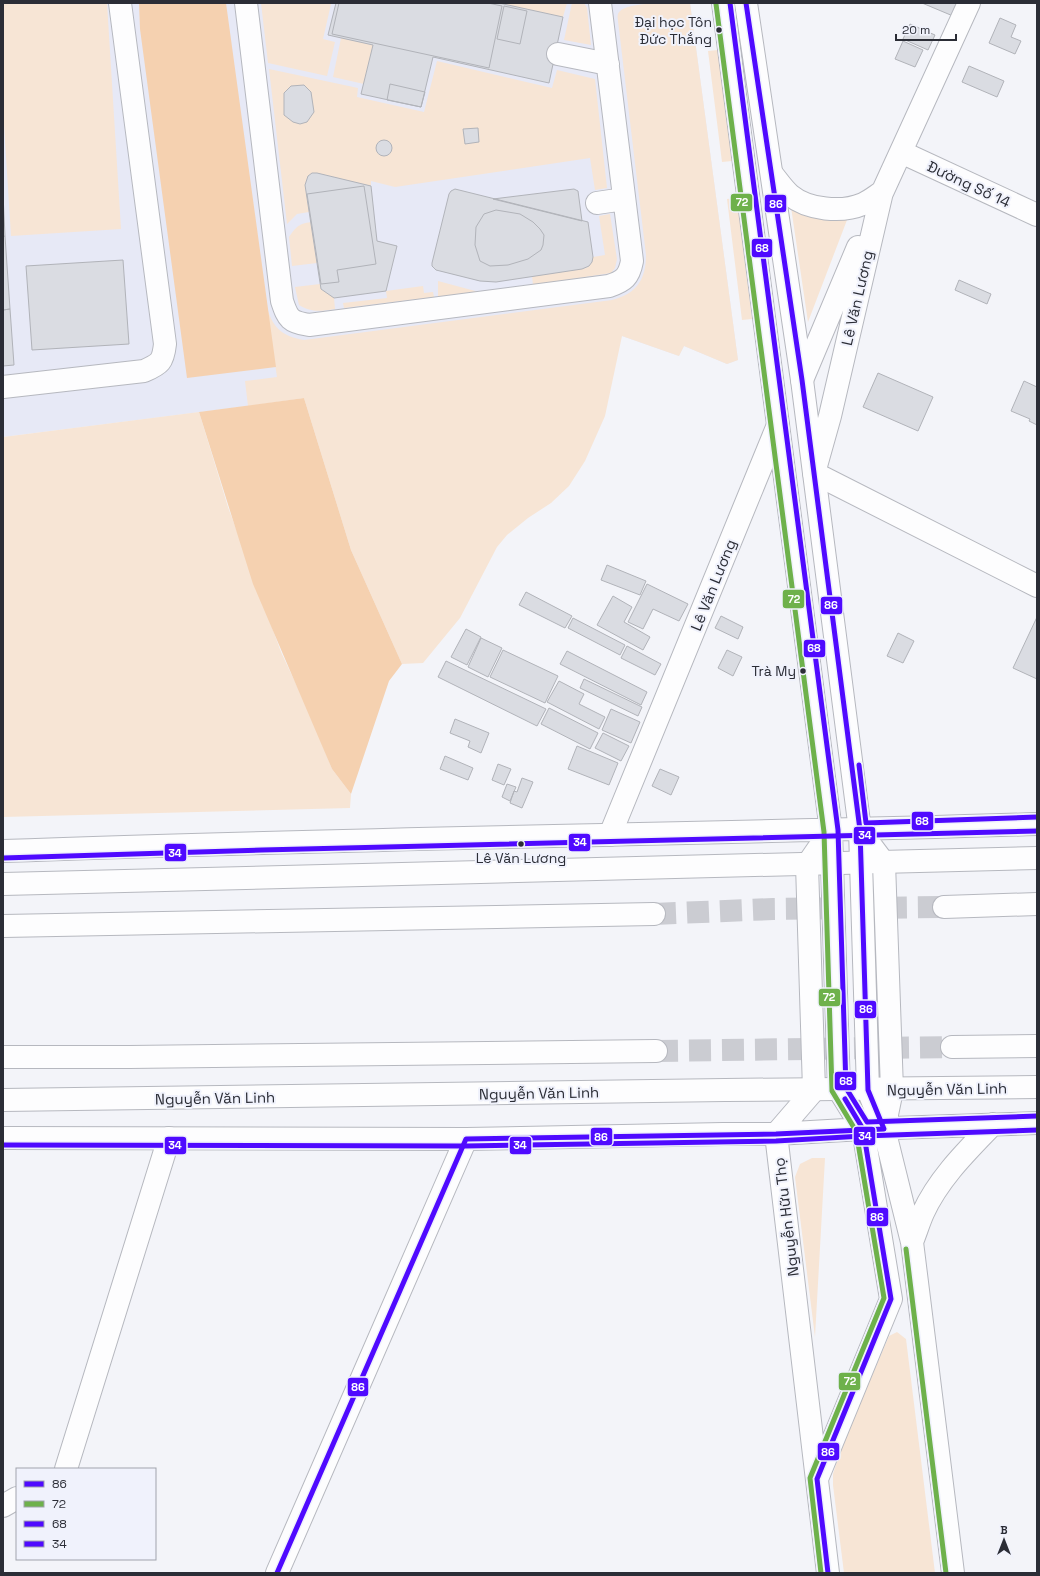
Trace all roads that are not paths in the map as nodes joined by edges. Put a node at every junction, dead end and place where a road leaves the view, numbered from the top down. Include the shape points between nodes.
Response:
1 (120, 3) edge
2 (246, 3) edge
3 (600, 3) edge
4 (723, 3) edge
5 (746, 3) edge
6 (969, 3) edge
7 (558, 54) dead end
8 (608, 64) junction
9 (901, 152) junction
10 (772, 174) junction
11 (882, 192) junction
12 (624, 199) junction
13 (597, 203) dead end
14 (1037, 215) edge
15 (802, 380) junction
16 (3, 387) edge
17 (778, 425) junction
18 (814, 473) junction
19 (1037, 586) edge
20 (1037, 824) edge
21 (860, 830) junction
22 (831, 831) junction
23 (610, 834) junction
24 (3, 850) edge
25 (1037, 858) edge
26 (884, 863) junction
27 (832, 864) junction
28 (861, 864) junction
29 (807, 865) junction
30 (3, 884) edge
31 (1037, 904) edge
32 (944, 907) tunnel mouth
33 (654, 914) tunnel mouth
34 (3, 926) edge
35 (1037, 1046) edge
36 (952, 1047) tunnel mouth
37 (656, 1051) tunnel mouth
38 (3, 1057) edge
39 (1037, 1087) edge
40 (814, 1090) junction
41 (839, 1090) junction
42 (868, 1090) junction
43 (892, 1090) junction
44 (3, 1100) edge
45 (1037, 1123) edge
46 (993, 1124) junction
47 (873, 1129) junction
48 (776, 1134) junction
49 (3, 1138) edge
50 (169, 1138) junction
51 (466, 1139) junction
52 (912, 1242) junction
53 (66, 1468) edge
54 (817, 1479) junction
55 (16, 1499) edge
56 (3, 1506) edge
57 (277, 1573) edge
58 (828, 1573) edge
59 (953, 1573) edge

1 - 16 main road via 165,344 164,357 157,366 144,371
2 - 12 main road via 282,301 287,315 296,323 309,325 609,286 621,282 630,272 632,261
3 - 8 main road
4 - 17 main road, Nguyễn Hữu Thọ
5 - 10 main road, Nguyễn Hữu Thọ
6 - 9 main road, Lê Văn Lương
7 - 8 main road
8 - 12 main road
9 - 11 main road, Lê Văn Lương
9 - 14 main road, Đường Số 14
10 - 11 main road via 791,195 806,204 825,208 845,209 863,204
10 - 15 main road, Nguyễn Hữu Thọ
11 - 15 main road, Lê Văn Lương
11 - 18 main road, Lê Văn Lương via 830,416
12 - 13 main road
15 - 18 main road, Nguyễn Hữu Thọ
17 - 22 main road, Nguyễn Hữu Thọ
17 - 23 main road, Lê Văn Lương
18 - 19 main road
18 - 21 main road, Nguyễn Hữu Thọ
20 - 21 main road
21 - 22 main road
21 - 26 main road, Nguyễn Hữu Thọ
21 - 28 main road, Nguyễn Hữu Thọ
22 - 23 main road
22 - 27 main road, Nguyễn Hữu Thọ
22 - 29 main road
23 - 24 main road
25 - 26 main road
26 - 28 main road
26 - 43 main road, Nguyễn Hữu Thọ
27 - 28 main road
27 - 29 main road
27 - 41 main road, Nguyễn Hữu Thọ
28 - 42 main road, Nguyễn Hữu Thọ
29 - 30 main road
29 - 40 main road
31 - 32 main road
33 - 34 main road
35 - 36 main road
37 - 38 main road
39 - 43 main road, Nguyễn Văn Linh
40 - 41 main road, Nguyễn Văn Linh
40 - 44 main road, Nguyễn Văn Linh
40 - 48 main road
41 - 42 main road, Nguyễn Văn Linh
41 - 47 main road, Nguyễn Hữu Thọ
42 - 43 main road, Nguyễn Văn Linh
42 - 47 main road, Nguyễn Hữu Thọ
43 - 47 main road, Nguyễn Hữu Thọ
45 - 46 main road
46 - 47 main road
46 - 52 main road via 952,1168 936,1190 923,1213
47 - 48 main road
47 - 52 main road, Nguyễn Hữu Thọ
47 - 54 main road, Nguyễn Hữu Thọ via 891,1299
48 - 51 main road
48 - 54 main road, Nguyễn Hữu Thọ
49 - 50 main road
50 - 51 main road
50 - 53 main road
51 - 57 main road
52 - 59 main road, Nguyễn Hữu Thọ
54 - 58 main road, Nguyễn Hữu Thọ
55 - 56 main road

